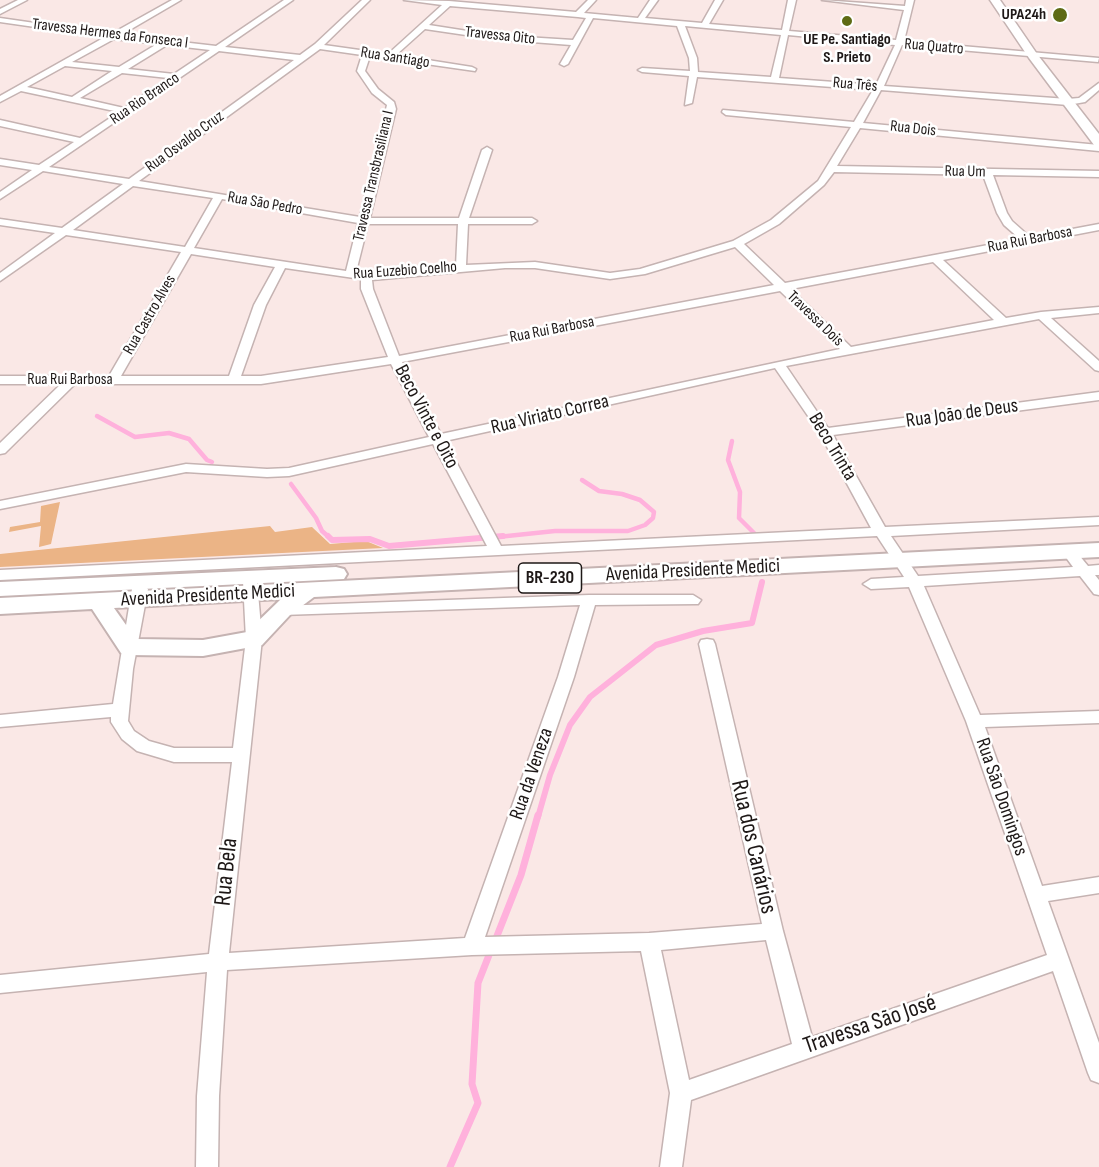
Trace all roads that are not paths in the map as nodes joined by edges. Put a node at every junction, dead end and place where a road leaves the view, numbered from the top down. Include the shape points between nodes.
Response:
1 (23, 0) edge
2 (177, 0) edge
3 (288, 0) edge
4 (366, 0) edge
5 (408, 0) edge
6 (531, 0) edge
7 (592, 0) edge
8 (654, 0) edge
9 (719, 0) edge
10 (792, 0) edge
11 (826, 0) edge
12 (995, 0) edge
13 (422, 1) edge
14 (850, 1) edge
15 (449, 3) junction
16 (909, 4) edge
17 (521, 10) junction
18 (0, 12) edge
19 (578, 15) junction
20 (590, 16) junction
21 (0, 20) edge
22 (640, 21) junction
23 (681, 25) junction
24 (425, 27) junction
25 (704, 27) junction
26 (783, 33) junction
27 (112, 36) junction
28 (167, 42) junction
29 (576, 43) junction
30 (899, 44) junction
31 (318, 46) junction
32 (220, 48) junction
33 (367, 53) junction
34 (1033, 56) junction
35 (390, 57) junction
36 (302, 58) junction
37 (1098, 60) edge
38 (63, 63) junction
39 (564, 64) dead end
40 (472, 69) dead end
41 (121, 70) junction
42 (642, 70) dead end
43 (694, 73) junction
44 (178, 77) junction
45 (774, 78) junction
46 (1099, 86) edge
47 (879, 87) junction
48 (20, 88) junction
49 (0, 99) edge
50 (72, 100) junction
51 (1068, 102) junction
52 (687, 103) dead end
53 (128, 111) junction
54 (726, 112) dead end
55 (0, 123) edge
56 (859, 124) junction
57 (1096, 135) edge
58 (82, 141) junction
59 (1099, 148) edge
60 (487, 150) dead end
61 (0, 162) edge
62 (41, 168) junction
63 (831, 169) junction
64 (987, 172) junction
65 (1099, 174) edge
66 (130, 181) junction
67 (219, 195) junction
68 (0, 196) edge
69 (363, 221) junction
70 (463, 221) junction
71 (532, 221) dead end
72 (0, 222) edge
73 (1099, 227) edge
74 (61, 233) junction
75 (1029, 241) junction
76 (737, 243) junction
77 (188, 251) junction
78 (935, 258) junction
79 (281, 266) junction
80 (461, 267) junction
81 (350, 276) junction
82 (0, 278) edge
83 (366, 278) junction
84 (782, 286) junction
85 (1099, 310) edge
86 (1041, 315) junction
87 (1004, 322) junction
88 (849, 351) junction
89 (395, 360) junction
90 (778, 364) junction
91 (1099, 367) edge
92 (234, 379) junction
93 (0, 380) edge
94 (72, 380) junction
95 (113, 380) junction
96 (1099, 396) edge
97 (825, 432) junction
98 (437, 441) junction
99 (0, 450) edge
100 (0, 505) edge
101 (1099, 521) edge
102 (1099, 535) edge
103 (891, 546) junction
104 (1099, 550) edge
105 (497, 552) junction
106 (1069, 552) junction
107 (1092, 570) edge
108 (0, 575) edge
109 (914, 581) junction
110 (871, 584) dead end
111 (250, 586) junction
112 (0, 589) edge
113 (1099, 590) edge
114 (140, 591) junction
115 (308, 591) junction
116 (589, 600) junction
117 (693, 600) dead end
118 (98, 602) junction
119 (0, 606) edge
120 (282, 610) junction
121 (254, 639) junction
122 (707, 644) dead end
123 (129, 646) junction
124 (118, 710) junction
125 (1099, 717) edge
126 (0, 721) edge
127 (974, 721) junction
128 (239, 755) junction
129 (1099, 885) edge
130 (1036, 895) junction
131 (773, 931) junction
132 (649, 942) junction
133 (475, 946) junction
134 (1059, 960) junction
135 (218, 962) junction
136 (0, 984) edge
137 (804, 1048) junction
138 (1099, 1073) edge
139 (681, 1093) junction
140 (207, 1167) edge
141 (671, 1167) edge

1 - 18 street
2 - 27 street
3 - 32 street, Rua Rio Branco
4 - 31 street, Rua Osvaldo Cruz
5 - 13 street, Rua Quatro
6 - 17 street
7 - 19 street
8 - 22 street
9 - 25 street
10 - 26 street
11 - 14 street
12 - 34 street
13 - 15 street, Rua Quatro
14 - 16 street
15 - 17 street, Rua Quatro
15 - 24 street
16 - 30 street, Rua Euzebio Coelho
17 - 19 street, Rua Quatro
19 - 20 street, Rua Quatro
20 - 22 street, Rua Quatro
20 - 29 street
21 - 27 street, Travessa Hermes da Fonseca I
22 - 23 street, Rua Quatro
23 - 25 street, Rua Quatro
23 - 43 street
24 - 29 street, Travessa Oito
24 - 35 street
25 - 26 street, Rua Quatro
26 - 30 street, Rua Quatro
26 - 45 street
27 - 28 street, Travessa Hermes da Fonseca I
27 - 38 street
28 - 32 street, Travessa Hermes da Fonseca I
28 - 41 street
29 - 39 street
30 - 34 street, Rua Quatro
30 - 47 street, Rua Euzebio Coelho
31 - 33 street, Rua Santiago
31 - 36 street, Rua Osvaldo Cruz
32 - 36 street, Travessa Hermes da Fonseca I
32 - 44 street, Rua Rio Branco
33 - 35 street, Rua Santiago
33 - 69 street, Travessa Transbrasiliana I via 361,71 392,109
34 - 37 street, Rua Quatro
34 - 51 street
35 - 40 street, Rua Santiago
36 - 66 street, Rua Osvaldo Cruz
38 - 41 street
38 - 48 street
41 - 44 street
41 - 50 street
42 - 43 street, Rua Três
43 - 45 street, Rua Três
43 - 52 street
44 - 53 street, Rua Rio Branco
45 - 47 street, Rua Três
46 - 51 street via 1082,100
47 - 51 street, Rua Três
47 - 56 street, Rua Euzebio Coelho
48 - 49 street
48 - 50 street
50 - 53 street
51 - 57 street
53 - 58 street, Rua Rio Branco
54 - 56 street, Rua Dois
55 - 58 street
56 - 59 street, Rua Dois
56 - 63 street, Rua Euzebio Coelho
58 - 62 street, Rua Rio Branco
60 - 70 street
61 - 62 street, Rua São Pedro
62 - 66 street, Rua São Pedro
62 - 68 street, Rua Rio Branco
63 - 64 street, Rua Um
63 - 76 street, Rua Euzebio Coelho via 789,213
64 - 65 street, Rua Um
64 - 75 street via 1008,223
66 - 67 street, Rua São Pedro
66 - 74 street, Rua Osvaldo Cruz
67 - 69 street, Rua São Pedro
67 - 77 street, Rua Castro Alves
69 - 70 street, Rua São Pedro
69 - 81 street, Travessa Transbrasiliana I
70 - 71 street, Rua São Pedro
70 - 80 street
72 - 74 street, Rua Euzebio Coelho
73 - 75 street, Rua Rui Barbosa
74 - 77 street, Rua Euzebio Coelho
74 - 82 street, Rua Osvaldo Cruz
75 - 78 street, Rua Rui Barbosa
76 - 80 street, Rua Euzebio Coelho via 625,276 535,266
76 - 84 street, Travessa Dois
77 - 79 street, Rua Euzebio Coelho
77 - 95 street, Rua Castro Alves
78 - 84 street, Rua Rui Barbosa
78 - 87 street
79 - 81 street, Rua Euzebio Coelho
79 - 92 street via 260,305
80 - 83 street, Rua Euzebio Coelho
81 - 83 street, Rua Euzebio Coelho
83 - 89 street, Beco Vinte e Oito via 366,289
84 - 88 street, Travessa Dois
84 - 89 street, Rua Rui Barbosa
85 - 86 street, Rua Viriato Correa
86 - 87 street, Rua Viriato Correa
86 - 91 street
87 - 88 street, Rua Viriato Correa
88 - 90 street, Rua Viriato Correa
89 - 92 street, Rua Rui Barbosa via 261,380
89 - 98 street, Beco Vinte e Oito
90 - 97 street, Beco Trinta
90 - 98 street, Rua Viriato Correa
92 - 95 street, Rua Rui Barbosa
93 - 94 street, Rua Rui Barbosa
94 - 95 street, Rua Rui Barbosa
94 - 99 street
96 - 97 street, Rua João de Deus
97 - 103 street, Beco Trinta
98 - 100 street, Rua Viriato Correa via 290,472 186,468
98 - 105 street, Beco Vinte e Oito
101 - 103 street
102 - 103 main road, Avenida Presidente Medici / BR-230
103 - 105 street
103 - 106 main road, Avenida Presidente Medici / BR-230
103 - 109 street, Rua São Domingos
103 - 111 main road, Avenida Presidente Medici / BR-230
103 - 115 main road, Avenida Presidente Medici / BR-230
104 - 106 main road, Avenida Presidente Medici / BR-230
105 - 108 street
106 - 107 street
107 - 109 street
107 - 113 street
109 - 110 street
109 - 127 street, Rua São Domingos
111 - 114 main road, Avenida Presidente Medici / BR-230
111 - 115 main road, Avenida Presidente Medici / BR-230
111 - 121 street, Rua Bela
112 - 114 main road, Avenida Presidente Medici / BR-230
114 - 118 main road, Avenida Presidente Medici / BR-230
114 - 123 street
115 - 120 main road
116 - 117 street, Avenida Presidente Medici
116 - 120 street, Avenida Presidente Medici
116 - 133 street, Rua da Veneza
118 - 119 main road, Avenida Presidente Medici / BR-230
118 - 123 main road
120 - 121 main road
121 - 123 main road via 203,648
121 - 128 street, Rua Bela
122 - 131 street, Rua dos Canários
123 - 124 street
124 - 126 street
124 - 128 street via 119,722 143,747 174,755
125 - 127 street
127 - 130 street, Rua São Domingos
128 - 135 street, Rua Bela
129 - 130 street
130 - 134 street, Rua São Domingos
131 - 132 street
131 - 137 street, Rua dos Canários
132 - 133 street
132 - 139 street
133 - 135 street
134 - 137 street, Travessa São José
134 - 138 street, Rua São Domingos
135 - 136 street
135 - 140 street, Rua Bela
137 - 139 street, Travessa São José
139 - 141 street

